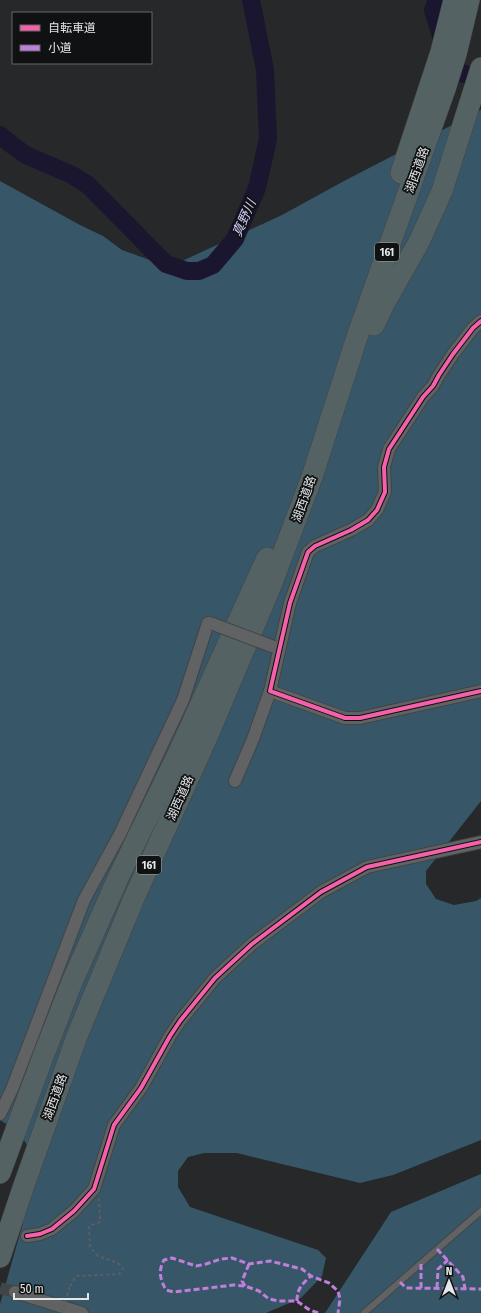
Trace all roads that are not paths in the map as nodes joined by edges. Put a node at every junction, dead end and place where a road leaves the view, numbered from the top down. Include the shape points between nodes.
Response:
1 (454, 0) edge
2 (469, 0) edge
3 (481, 68) edge
4 (411, 165) junction
5 (481, 321) edge
6 (306, 475) junction
7 (277, 648) junction
8 (270, 691) junction
9 (481, 691) edge
10 (235, 781) dead end
11 (481, 842) edge
12 (0, 1114) edge
13 (0, 1173) edge
14 (481, 1211) edge
15 (27, 1236) dead end
16 (0, 1257) edge
17 (15, 1292) tunnel mouth
18 (82, 1313) edge
19 (364, 1313) edge

1 - 4 highway
2 - 4 highway, 湖西道路 / 161 via 447,82
3 - 6 highway via 442,191 419,242 379,314
4 - 6 highway, 湖西道路 / 161 via 357,338
4 - 6 highway via 384,220
5 - 7 street via 453,354 389,449 384,467 385,492 377,510 368,520 308,552
6 - 13 highway, 湖西道路 / 161 via 75,975
6 - 16 highway, 湖西道路 / 161 via 270,588 208,735 134,898 77,1036
7 - 8 street
7 - 12 street, bridge via 208,623 183,700 120,834 84,900 12,1089
8 - 9 street via 345,718 360,718
8 - 10 street
11 - 15 street via 368,867 321,892 252,944 215,978 170,1036 141,1088 114,1125 94,1189 74,1211 52,1229
14 - 19 lane
17 - 18 street

